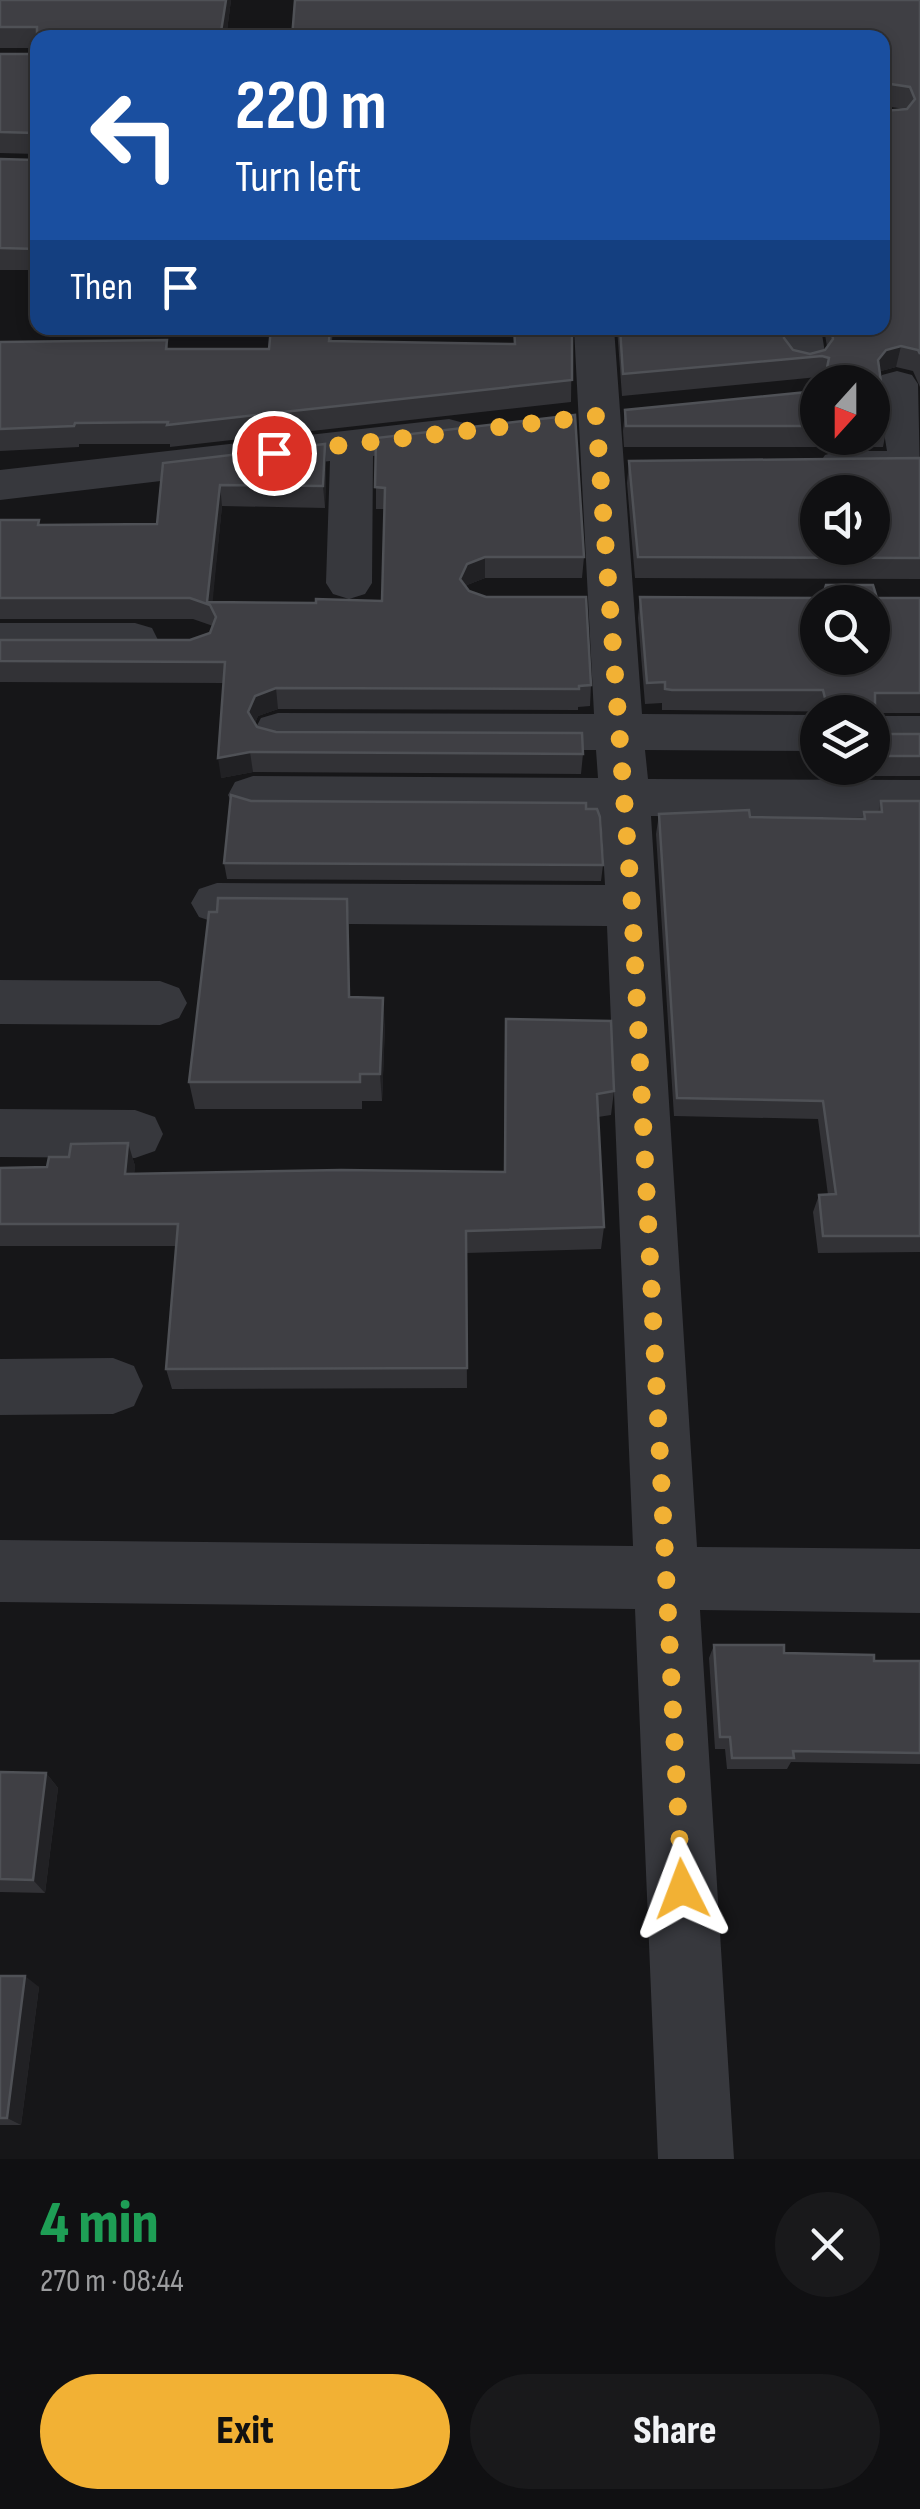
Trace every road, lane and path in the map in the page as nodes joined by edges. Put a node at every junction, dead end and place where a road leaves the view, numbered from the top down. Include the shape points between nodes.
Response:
1 (595, 335) edge
2 (896, 384) edge
3 (484, 429) edge
4 (352, 444) junction
5 (792, 465) edge
6 (0, 485) edge
7 (349, 582) dead end
8 (0, 640) edge
9 (174, 640) edge
10 (278, 731) edge
11 (620, 732) junction
12 (800, 733) edge
13 (890, 734) edge
14 (920, 734) edge
15 (253, 795) dead end
16 (624, 796) junction
17 (920, 799) edge
18 (217, 903) edge
19 (632, 906) junction
20 (0, 1002) edge
21 (160, 1003) dead end
22 (0, 1134) edge
23 (136, 1134) dead end
24 (113, 1386) dead end
25 (0, 1387) edge
26 (0, 1571) edge
27 (666, 1580) junction
28 (920, 1581) edge
29 (696, 2159) edge

1 - 11 street
2 - 5 street via 912,462 907,466
3 - 4 street
4 - 6 street
4 - 7 street
8 - 9 street
10 - 11 street
11 - 12 street
11 - 16 street
13 - 14 street
15 - 16 street
16 - 17 street
16 - 19 street
18 - 19 street
19 - 27 street
20 - 21 street
22 - 23 street
24 - 25 street
26 - 27 street
27 - 28 street
27 - 29 street

